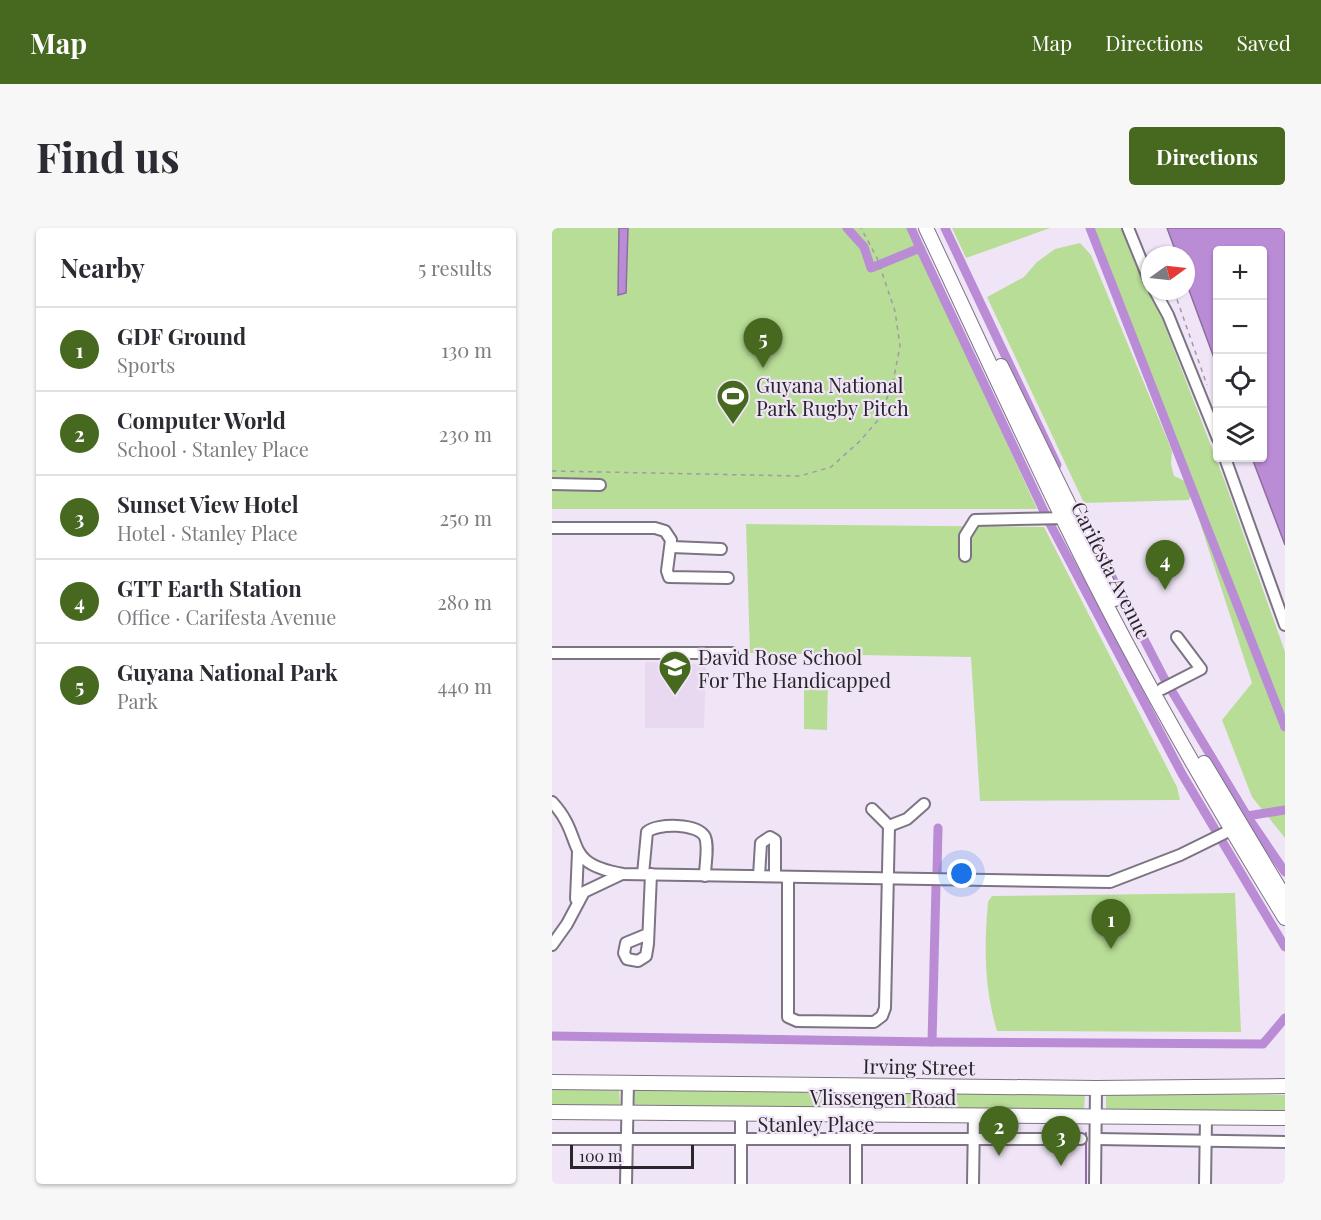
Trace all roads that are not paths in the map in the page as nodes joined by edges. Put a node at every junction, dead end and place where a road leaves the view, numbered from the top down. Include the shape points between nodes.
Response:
1 (926, 228) edge
2 (936, 228) edge
3 (1128, 228) edge
4 (1141, 260) edge
5 (1160, 300) edge
6 (1213, 427) edge
7 (1226, 462) edge
8 (552, 484) edge
9 (600, 485) dead end
10 (1064, 518) junction
11 (552, 528) edge
12 (672, 548) junction
13 (722, 549) dead end
14 (965, 556) dead end
15 (728, 578) dead end
16 (1285, 625) edge
17 (1177, 637) dead end
18 (552, 653) edge
19 (732, 653) dead end
20 (1162, 689) junction
21 (552, 802) edge
22 (924, 804) dead end
23 (872, 809) dead end
24 (889, 826) junction
25 (1227, 833) junction
26 (576, 846) junction
27 (623, 874) junction
28 (647, 874) junction
29 (705, 876) junction
30 (759, 876) junction
31 (775, 876) junction
32 (788, 878) junction
33 (886, 878) junction
34 (1285, 898) edge
35 (575, 906) junction
36 (1285, 918) edge
37 (648, 934) dead end
38 (552, 945) edge
39 (552, 1082) edge
40 (628, 1083) junction
41 (1285, 1086) edge
42 (1096, 1088) junction
43 (552, 1112) edge
44 (627, 1112) junction
45 (856, 1114) junction
46 (741, 1115) junction
47 (974, 1116) junction
48 (1285, 1118) edge
49 (1096, 1119) junction
50 (1206, 1119) junction
51 (1096, 1138) junction
52 (1205, 1138) junction
53 (552, 1139) edge
54 (1081, 1139) dead end
55 (626, 1140) junction
56 (856, 1140) junction
57 (741, 1141) junction
58 (974, 1141) junction
59 (1285, 1142) edge
60 (626, 1184) edge
61 (741, 1184) edge
62 (856, 1184) edge
63 (973, 1184) edge
64 (1095, 1184) edge
65 (1205, 1184) edge

1 - 10 main road, Carifesta Avenue
2 - 10 main road, Carifesta Avenue
3 - 4 street
5 - 6 street
7 - 16 street
8 - 9 street
10 - 14 street via 975,520 964,536
10 - 20 main road, Carifesta Avenue
10 - 25 main road, Carifesta Avenue
11 - 12 street via 655,528 665,531
12 - 13 street
12 - 15 street via 669,577
17 - 20 street via 1201,669
18 - 19 street
20 - 25 main road, Carifesta Avenue
21 - 26 street via 567,822
22 - 24 street via 907,819
23 - 24 street
24 - 33 street
25 - 33 street via 1110,882
25 - 34 main road, Carifesta Avenue
25 - 36 main road, Carifesta Avenue
26 - 27 street via 592,867
26 - 35 street via 579,876
27 - 28 street
27 - 35 street via 589,887
28 - 29 street
28 - 29 street via 647,832 661,827 701,832 706,841
28 - 37 street
29 - 30 street
30 - 31 street
30 - 31 street via 761,843 770,837 777,845
31 - 32 street
32 - 33 street
32 - 33 street via 788,1017 797,1022 871,1023 882,1016 885,1008
35 - 38 street
39 - 40 main road, Irving Street
40 - 42 main road, Irving Street
40 - 44 street
41 - 42 main road, Irving Street
42 - 49 street
43 - 44 main road, Vlissengen Road
44 - 46 main road, Vlissengen Road
44 - 55 street
45 - 46 main road, Vlissengen Road
45 - 47 main road, Vlissengen Road
45 - 56 street
46 - 57 street
47 - 49 main road, Vlissengen Road
47 - 58 street
48 - 50 main road, Vlissengen Road
49 - 50 main road, Vlissengen Road
49 - 51 street
50 - 52 street
51 - 52 street
51 - 64 street
52 - 59 street
52 - 65 street
53 - 55 street, Stanley Place
54 - 58 street, Stanley Place
55 - 57 street, Stanley Place
55 - 60 street
56 - 57 street, Stanley Place
56 - 58 street, Stanley Place
56 - 62 street
57 - 61 street
58 - 63 street

